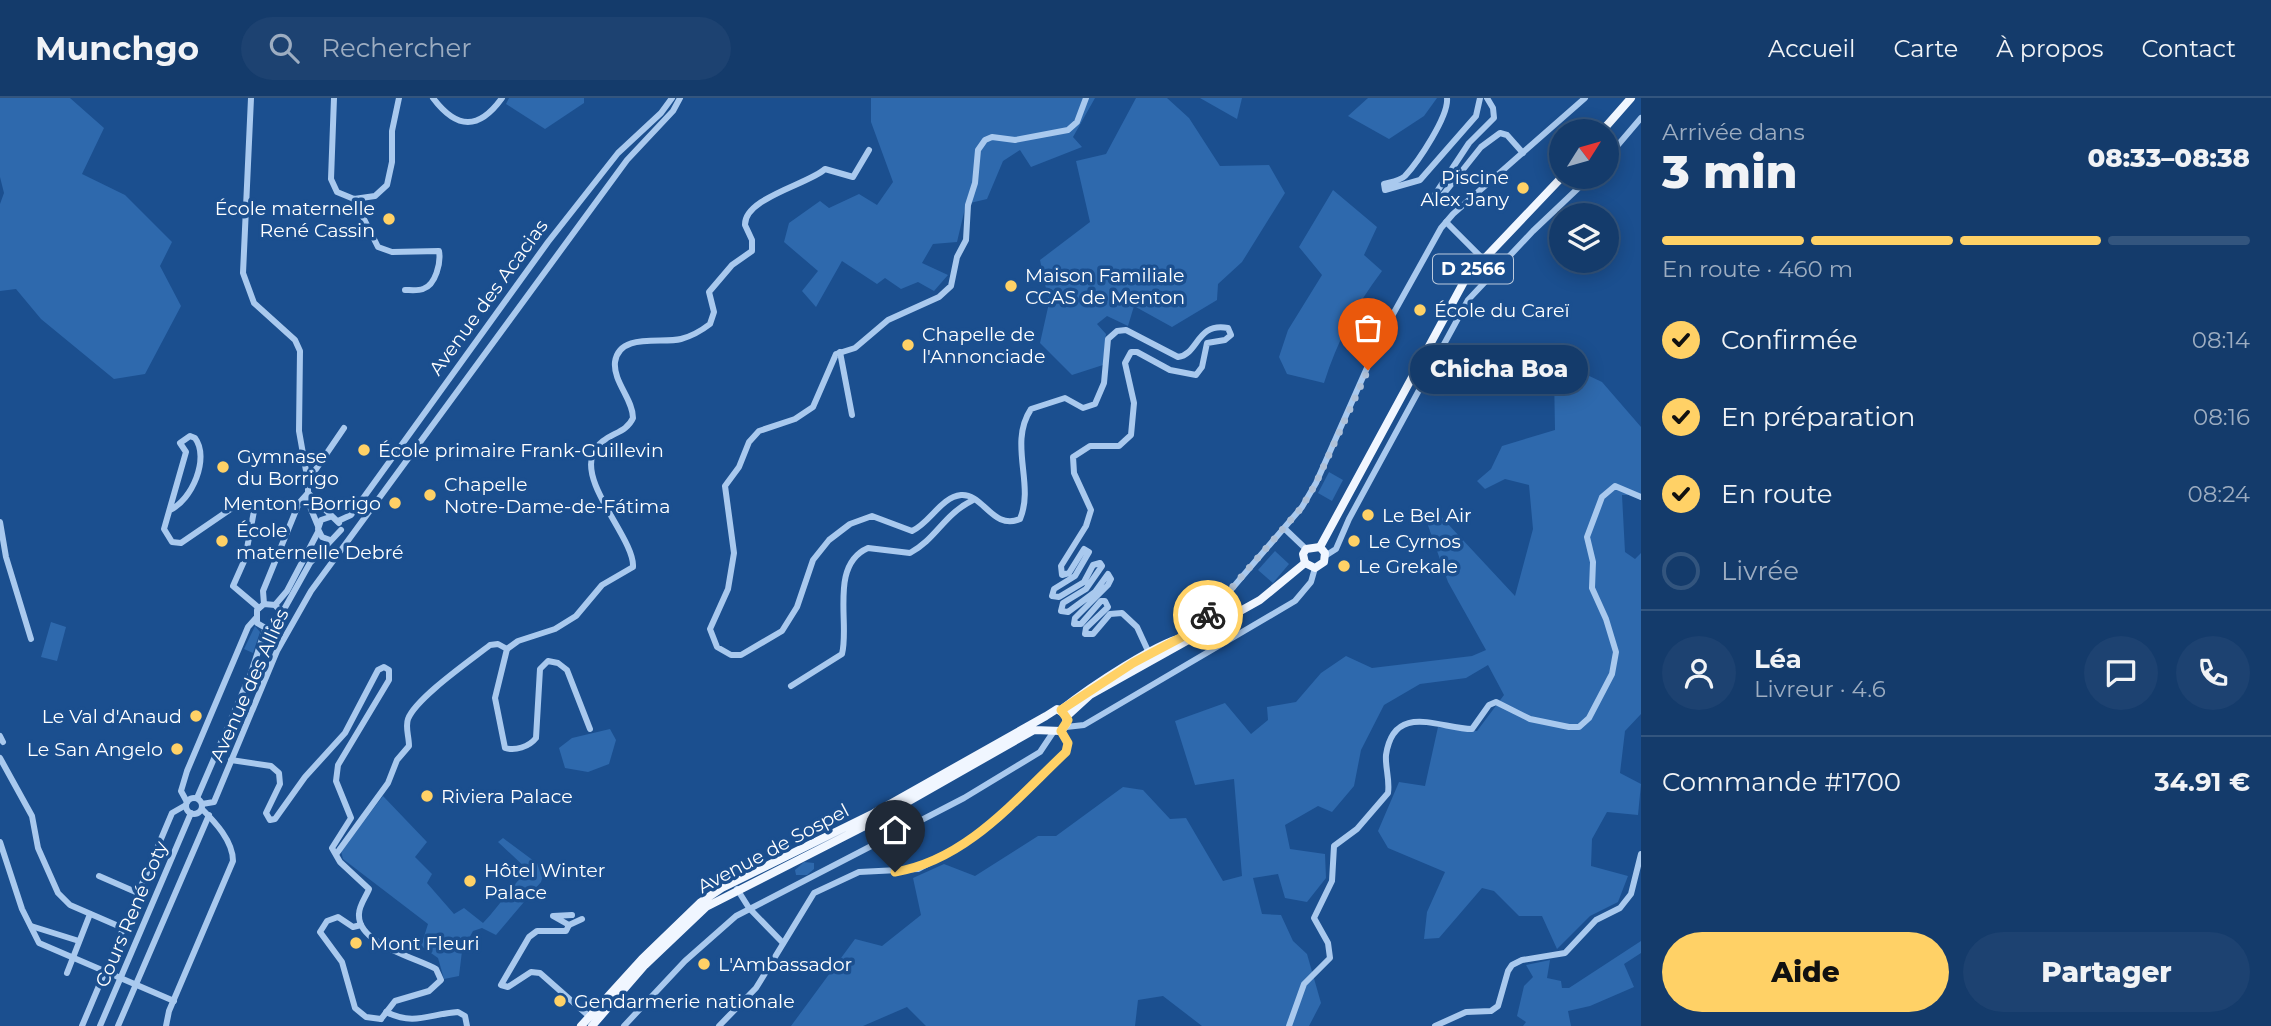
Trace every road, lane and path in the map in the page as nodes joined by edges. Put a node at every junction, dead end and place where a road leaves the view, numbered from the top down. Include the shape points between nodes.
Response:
1 (251, 98) edge
2 (334, 98) edge
3 (399, 98) edge
4 (433, 98) edge
5 (502, 98) edge
6 (672, 98) edge
7 (680, 98) edge
8 (1086, 98) edge
9 (1447, 98) edge
10 (1480, 98) edge
11 (1487, 98) edge
12 (1586, 98) edge
13 (1632, 98) edge
14 (1641, 118) edge
15 (1613, 119) edge
16 (1619, 144) edge
17 (869, 150) dead end
18 (1523, 153) junction
19 (1550, 189) edge
20 (1578, 189) edge
21 (354, 199) junction
22 (1446, 222) junction
23 (1482, 258) junction
24 (1494, 270) junction
25 (405, 290) dead end
26 (840, 352) junction
27 (852, 415) dead end
28 (344, 428) dead end
29 (308, 478) junction
30 (309, 493) junction
31 (1641, 497) edge
32 (973, 500) junction
33 (170, 510) junction
34 (330, 517) junction
35 (338, 521) junction
36 (0, 522) edge
37 (356, 525) junction
38 (318, 529) junction
39 (1285, 529) junction
40 (341, 530) junction
41 (333, 538) junction
42 (1320, 547) junction
43 (1306, 548) junction
44 (340, 551) junction
45 (1325, 556) junction
46 (1305, 563) junction
47 (1315, 568) junction
48 (275, 605) junction
49 (262, 606) junction
50 (282, 613) junction
51 (256, 618) junction
52 (279, 626) junction
53 (265, 630) junction
54 (287, 632) junction
55 (1187, 636) junction
56 (32, 639) dead end
57 (508, 649) junction
58 (1149, 653) junction
59 (790, 686) dead end
60 (1064, 713) junction
61 (1046, 716) junction
62 (590, 729) dead end
63 (1057, 729) junction
64 (0, 758) edge
65 (231, 760) junction
66 (186, 803) junction
67 (201, 803) junction
68 (191, 813) junction
69 (209, 815) junction
70 (0, 842) edge
71 (337, 853) junction
72 (1641, 854) edge
73 (99, 876) dead end
74 (735, 886) junction
75 (138, 893) junction
76 (748, 908) junction
77 (90, 914) junction
78 (572, 915) dead end
79 (582, 919) dead end
80 (361, 925) junction
81 (569, 925) junction
82 (31, 926) junction
83 (123, 928) junction
84 (79, 941) junction
85 (783, 943) junction
86 (74, 956) junction
87 (105, 971) junction
88 (68, 973) dead end
89 (121, 978) junction
90 (137, 986) junction
91 (174, 1001) junction
92 (386, 1012) junction
93 (592, 1022) edge
94 (383, 1023) edge
95 (82, 1026) edge
96 (100, 1026) edge
97 (118, 1026) edge
98 (166, 1026) edge
99 (467, 1026) edge
100 (581, 1026) edge
101 (624, 1026) edge
102 (719, 1026) edge
103 (1289, 1026) edge
104 (1435, 1026) edge

1 - 29 street via 243,273 254,303 295,340 300,351 298,420
2 - 21 street via 331,179 337,192
3 - 21 street via 387,185 375,196
4 - 5 street via 452,117 470,122 483,119
6 - 35 street, Avenue des Acacias via 618,153 351,515
7 - 37 street, Avenue des Acacias via 626,160
8 - 26 street via 1077,122 1068,130 985,140 978,150 966,240 951,286 939,297 888,320 862,344
9 - 10 street via 1447,109 1418,157 1404,176 1384,184 1385,190 1420,180 1476,116
11 - 18 street via 1494,118 1469,143 1432,199 1438,201 1481,147 1500,133
12 - 18 street
13 - 15 main road
14 - 16 street
17 - 57 street via 853,177 825,169 749,213 745,225 752,251 732,265 709,292 714,312 710,324 680,339 635,342 621,350 616,370 633,418 625,428 600,441 591,464 599,492 631,552 633,567 602,585 576,616
18 - 22 street
19 - 23 main road, D 2566
20 - 24 street
21 - 25 street via 378,247 392,252 439,251 439,264 428,286
22 - 23 street
22 - 39 street via 1382,334 1316,483
23 - 24 street
23 - 42 main road, D 2566 via 1466,278
24 - 45 street via 1448,333 1339,543
26 - 27 street
26 - 32 street via 833,357 813,407 753,438 725,486 734,553 728,589 710,629 713,642 731,655 746,653 782,631 797,607 813,560 850,524 872,516 912,531 953,498 960,495
28 - 29 street
29 - 30 street
30 - 34 street
30 - 38 street
30 - 49 street via 299,503 263,591
31 - 103 street via 1621,487 1607,490 1587,537 1592,588 1616,652 1612,674 1589,718 1579,727 1569,727 1530,719 1496,702 1472,729 1420,719 1394,735 1386,757 1388,793 1357,829 1334,846 1332,881 1314,918 1328,943 1330,958 1304,985
32 - 58 street via 996,517 1010,522 1020,519 1020,438 1027,416 1037,405 1065,398 1083,408 1095,404 1104,383 1108,339 1117,331 1126,330 1178,357 1189,352 1205,332 1228,328 1228,338 1207,344 1196,375 1170,370 1131,352 1125,363 1134,403 1131,435 1119,446 1090,446 1073,457 1074,473 1091,510 1061,566 1062,575 1069,573 1080,552 1086,550 1088,555 1075,576 1054,589 1052,596 1077,587 1093,565 1100,563 1086,589 1063,603 1061,611 1068,612 1090,596 1108,574 1108,585 1074,624 1081,624 1105,601 1108,607 1086,628 1086,634 1093,634 1110,614 1122,613 1137,627
32 - 59 street via 956,508 910,553 868,548 856,556 842,598 842,654
33 - 33 street via 192,490 201,450 190,436 180,443 186,452
33 - 49 street via 164,528 168,540 175,543 244,501 252,506 245,559 233,586
34 - 35 street
34 - 38 street via 323,518
35 - 40 street
36 - 56 street via 6,558
37 - 40 street
37 - 44 street, Avenue des Acacias
38 - 41 street via 324,539
38 - 48 street via 287,591
39 - 43 street
39 - 55 street via 1211,613 1184,631
40 - 41 street
41 - 44 street
41 - 50 street via 310,564
42 - 43 main road
42 - 45 main road
43 - 46 main road
44 - 54 street, Avenue des Alliés
45 - 47 main road
46 - 47 main road
46 - 55 main road via 1260,600
47 - 63 street via 1307,588 1278,613 1084,725
48 - 49 street
48 - 50 street
49 - 51 street
50 - 52 street
51 - 53 street
51 - 66 street via 248,627 187,771 181,791
52 - 53 street
52 - 54 street
53 - 67 street
54 - 65 street, Avenue des Alliés
55 - 58 main road
55 - 60 main road
57 - 62 street via 495,698 505,748 528,746 536,738 540,669 548,661 567,670
57 - 71 street via 490,645 411,713 408,746
58 - 60 main road
60 - 61 main road, Avenue de Sospel via 1054,709
60 - 63 main road
61 - 63 main road
61 - 74 main road, Avenue de Sospel
63 - 74 main road, Avenue de Sospel via 1034,730 867,825
63 - 76 street via 1040,752 964,798
63 - 85 street via 1068,743 1066,752 999,818 918,869 859,872 814,893
64 - 77 street via 32,816 38,848 58,893
65 - 67 street, Avenue des Alliés via 214,802
65 - 71 street via 271,766 279,773 280,784 266,813 275,819 345,733 379,670 388,670 389,680 336,775 351,818 333,846
66 - 67 street
66 - 68 street
66 - 75 street via 172,813
67 - 68 street via 198,813
67 - 69 street
68 - 89 street, Cours René Coty
69 - 90 street
69 - 91 street via 231,849 233,861
70 - 82 street
71 - 80 street via 340,862 369,889 358,915
72 - 104 street via 1630,894 1620,908 1596,920 1565,953 1512,965 1498,1006 1491,1011 1466,1012
73 - 75 street
74 - 76 street
74 - 93 main road, Avenue de Sospel via 701,902 680,920
75 - 83 street
76 - 85 street
76 - 101 street via 712,934
77 - 83 street
77 - 84 street
78 - 81 street via 553,916
79 - 81 street
80 - 92 street via 384,947 432,966 440,974 438,986 399,999
80 - 94 street via 353,927 332,918 320,932 342,962 355,1008
81 - 93 street via 566,931 537,931 528,937 501,985 508,987 531,972 540,973
82 - 84 street
82 - 86 street via 39,943
83 - 87 street
84 - 86 street
85 - 102 street via 756,988
86 - 87 street
86 - 88 street
87 - 89 street
87 - 95 street
89 - 90 street
89 - 96 street, Cours René Coty
90 - 91 street
90 - 97 street
91 - 98 street
92 - 94 street
92 - 99 street via 399,1020 418,1021 458,1012 465,1016
93 - 100 main road, Avenue de Sospel

